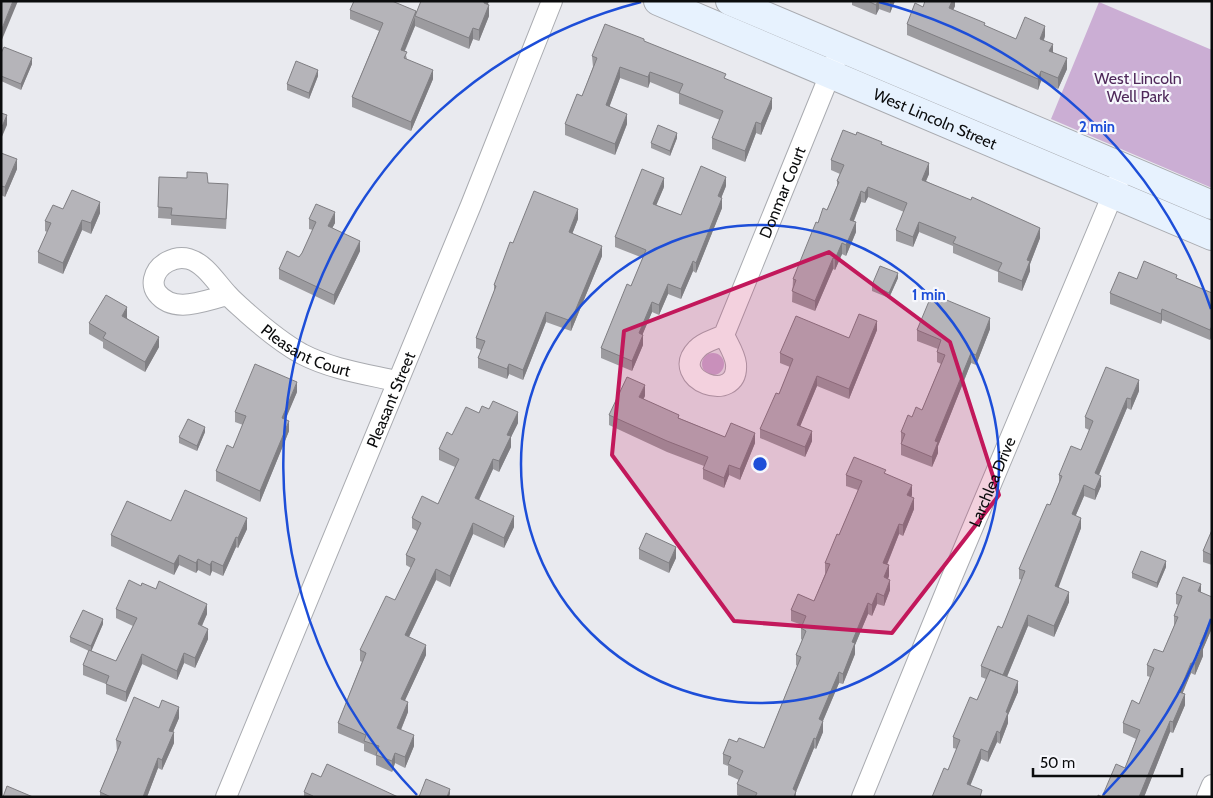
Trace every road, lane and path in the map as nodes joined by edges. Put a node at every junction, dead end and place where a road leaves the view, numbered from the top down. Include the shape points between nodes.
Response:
1 (552, 1) edge
2 (658, 1) edge
3 (730, 1) edge
4 (841, 49) junction
5 (830, 75) junction
6 (1124, 168) junction
7 (1113, 194) junction
8 (1212, 205) edge
9 (1212, 236) edge
10 (228, 295) dead end
11 (724, 335) dead end
12 (396, 381) junction
13 (1212, 784) edge
14 (226, 797) edge
15 (862, 797) edge
16 (1207, 797) edge

1 - 12 street, Pleasant Street
2 - 5 street, West Lincoln Street
3 - 4 street, West Lincoln Street
4 - 5 street, Donmar Court
4 - 6 street, West Lincoln Street
5 - 7 street, West Lincoln Street
5 - 11 street, Donmar Court
6 - 7 street, Larchlea Drive
6 - 8 street, West Lincoln Street
7 - 9 street, West Lincoln Street
7 - 15 street, Larchlea Drive
10 - 12 street, Pleasant Court via 268,330 304,355 340,369
12 - 14 street, Pleasant Street
13 - 16 street

